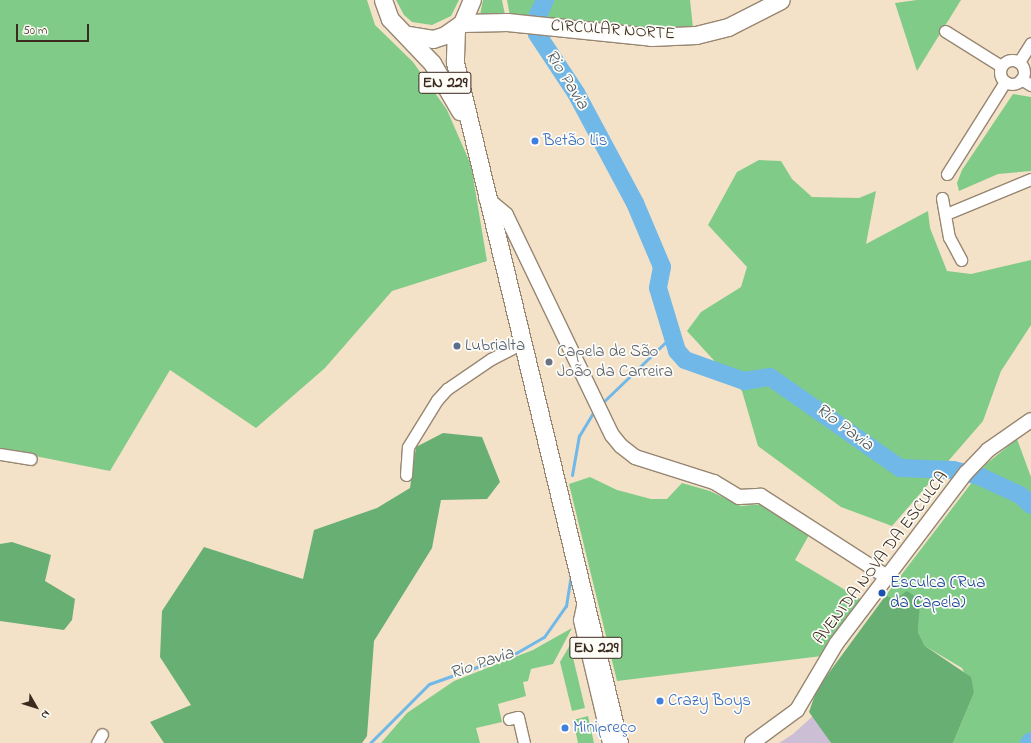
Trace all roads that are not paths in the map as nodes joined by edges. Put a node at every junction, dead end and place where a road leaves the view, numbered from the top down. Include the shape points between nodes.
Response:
1 (383, 0) edge
2 (472, 0) edge
3 (781, 0) edge
4 (459, 26) junction
5 (945, 31) dead end
6 (408, 35) junction
7 (1031, 43) edge
8 (1019, 62) junction
9 (1001, 66) junction
10 (1006, 82) junction
11 (1026, 82) edge
12 (473, 138) junction
13 (947, 174) dead end
14 (1031, 179) edge
15 (486, 198) junction
16 (942, 198) dead end
17 (946, 214) junction
18 (961, 260) dead end
19 (522, 343) junction
20 (1031, 420) edge
21 (0, 454) edge
22 (31, 459) dead end
23 (406, 475) dead end
24 (887, 577) junction
25 (584, 598) junction
26 (609, 699) junction
27 (509, 719) dead end
28 (524, 743) edge
29 (608, 743) edge
30 (619, 743) edge
31 (623, 743) edge
32 (752, 743) edge

1 - 6 main road, EN 229 via 390,19
2 - 4 main road, EN 229
3 - 4 main road, CIRCULAR NORTE via 728,27 696,35 651,37 519,23
4 - 6 main road via 433,39
4 - 12 main road, EN 229 via 455,62
5 - 9 street
6 - 12 main road, EN 229 via 444,81
7 - 8 street
8 - 9 street via 1007,61
8 - 11 street
9 - 10 street via 1001,77
10 - 11 street
10 - 13 street
12 - 15 main road, EN 229
14 - 17 street
15 - 19 main road, EN 229
15 - 24 street via 506,215 612,434 635,457 714,482 739,498 761,496
16 - 17 street
17 - 18 street via 949,237
19 - 23 street via 491,359 437,400 408,448
19 - 25 main road, EN 229
20 - 24 street, AVENIDA NOVA DA ESCULCA via 988,450 965,475
21 - 22 street
24 - 32 street, AVENIDA NOVA DA ESCULCA via 836,644 797,710
25 - 26 main road, EN 229
25 - 29 street via 579,620
26 - 30 main road, EN 229
26 - 31 main road, EN 229
27 - 28 street via 518,717

